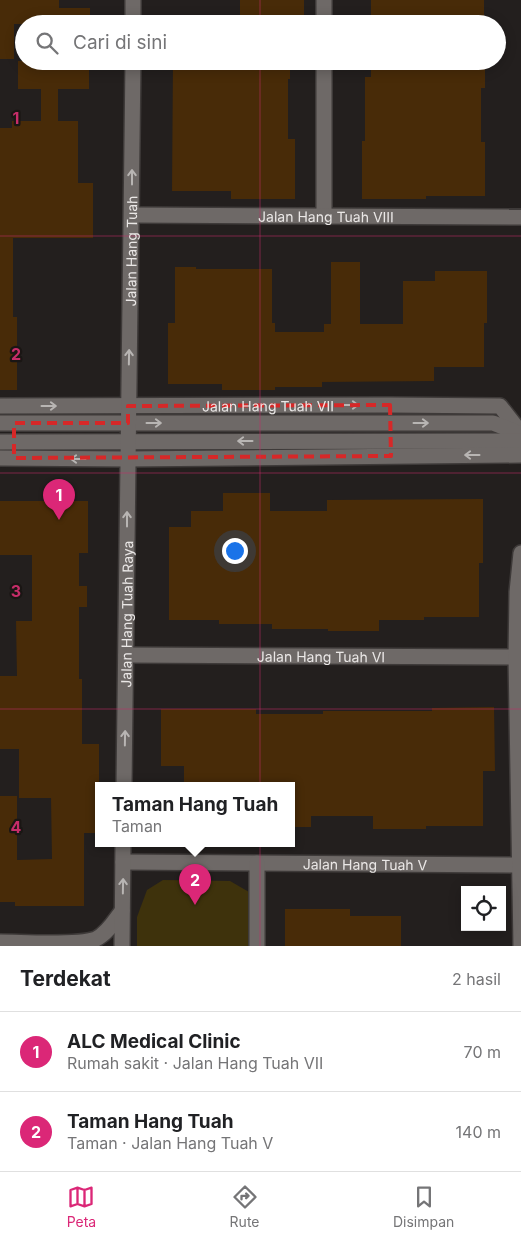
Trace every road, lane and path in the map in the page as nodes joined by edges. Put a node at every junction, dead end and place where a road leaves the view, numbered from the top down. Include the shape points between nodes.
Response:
1 (133, 0) edge
2 (324, 0) edge
3 (133, 15) edge
4 (324, 15) edge
5 (133, 70) edge
6 (324, 70) edge
7 (132, 214) junction
8 (324, 216) junction
9 (521, 217) edge
10 (390, 404) junction
11 (270, 405) junction
12 (4, 406) edge
13 (128, 406) junction
14 (7, 423) edge
15 (128, 423) junction
16 (270, 423) junction
17 (390, 423) junction
18 (521, 434) edge
19 (127, 441) junction
20 (270, 441) junction
21 (305, 441) junction
22 (521, 441) edge
23 (7, 442) edge
24 (390, 449) junction
25 (521, 455) edge
26 (270, 457) junction
27 (305, 457) junction
28 (7, 458) edge
29 (127, 459) junction
30 (521, 553) edge
31 (521, 562) edge
32 (126, 655) junction
33 (516, 657) junction
34 (124, 782) edge
35 (123, 847) edge
36 (123, 862) junction
37 (256, 863) junction
38 (519, 865) junction
39 (122, 911) junction
40 (0, 942) edge
41 (122, 946) edge
42 (257, 946) edge
43 (521, 946) edge

1 - 3 street
2 - 4 street
7 -> 5 street, Jalan Hang Tuah
6 - 8 street
7 - 8 street, Jalan Hang Tuah VIII
13 -> 7 street, Jalan Hang Tuah
8 - 9 street, Jalan Hang Tuah VIII
11 -> 10 street, Jalan Hang Tuah VII
10 - 17 street
10 - 18 street, Jalan Hang Tuah VII via 500,406
11 - 13 street, Jalan Hang Tuah VII
11 - 16 street
12 -> 13 street, Jalan Hang Tuah VII
12 - 14 street
13 - 15 street, Jalan Hang Tuah
14 - 15 street, Jalan Hang Tuah VII
14 - 23 street
15 -> 16 street, Jalan Hang Tuah VII
15 - 19 street, Jalan Hang Tuah
16 - 17 street, Jalan Hang Tuah VII
16 - 20 street
17 -> 18 street, Jalan Hang Tuah VII via 493,423
17 - 24 street
20 -> 19 street
19 - 23 street
19 - 29 street, Jalan Hang Tuah Raya
20 - 21 street
20 - 26 street
21 - 24 street
21 - 27 street
22 - 24 street
23 - 28 street
25 -> 24 street
24 - 27 street
26 - 27 street
26 - 29 street
29 -> 28 street
32 -> 29 street, Jalan Hang Tuah Raya
30 - 31 street
31 - 33 street
32 - 33 street, Jalan Hang Tuah VI
34 -> 32 street, Jalan Hang Tuah Raya
33 - 38 street
35 - 36 street
36 - 37 street, Jalan Hang Tuah V
39 -> 36 street
37 - 38 street, Jalan Hang Tuah V
37 - 42 street
38 - 43 street
39 - 40 street via 109,929 97,938 79,943
39 - 41 street

